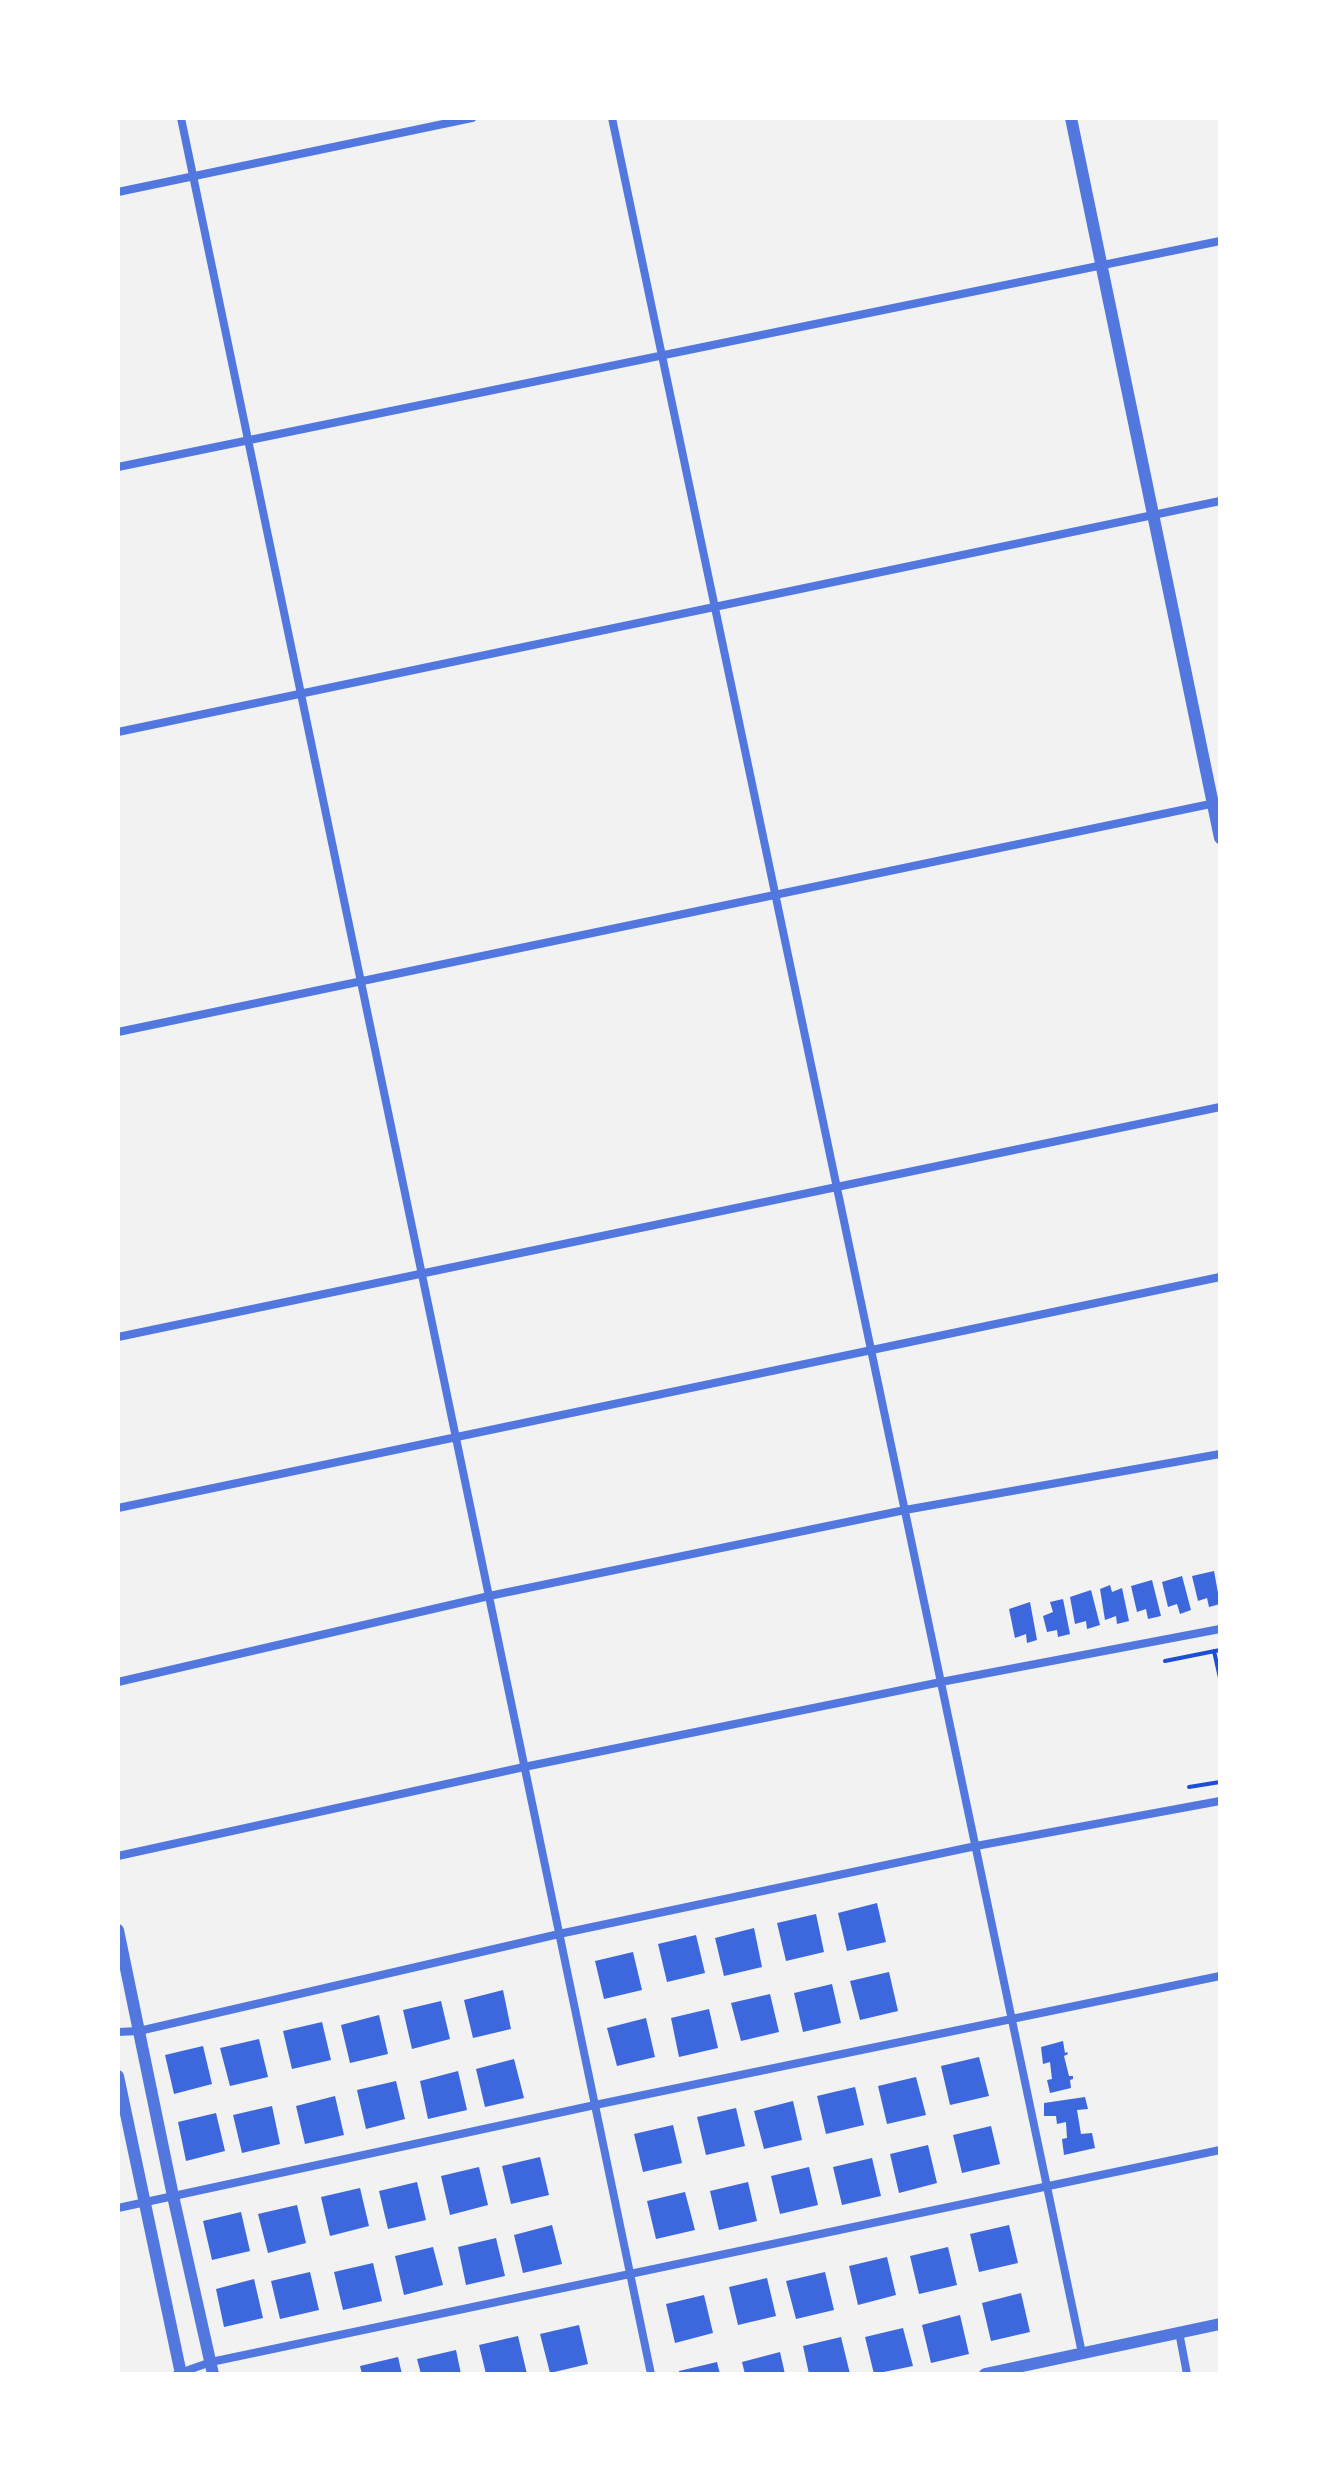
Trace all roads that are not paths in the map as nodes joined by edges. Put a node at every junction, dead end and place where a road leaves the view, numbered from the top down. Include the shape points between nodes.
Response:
1 (181, 118) edge
2 (472, 118) edge
3 (612, 118) edge
4 (1071, 118) edge
5 (193, 176) junction
6 (118, 192) edge
7 (1220, 241) edge
8 (1102, 265) junction
9 (662, 356) junction
10 (248, 441) junction
11 (118, 467) edge
12 (1220, 501) edge
13 (1154, 515) junction
14 (716, 607) junction
15 (301, 695) junction
16 (118, 732) edge
17 (1216, 803) edge
18 (1220, 838) edge
19 (776, 895) junction
20 (361, 982) junction
21 (118, 1032) edge
22 (1220, 1107) edge
23 (837, 1188) junction
24 (422, 1276) junction
25 (1220, 1277) edge
26 (118, 1337) edge
27 (872, 1350) junction
28 (456, 1437) junction
29 (1220, 1454) edge
30 (118, 1508) edge
31 (905, 1510) junction
32 (489, 1596) junction
33 (1220, 1629) edge
34 (118, 1682) edge
35 (941, 1682) junction
36 (524, 1767) junction
37 (1220, 1801) edge
38 (976, 1846) junction
39 (118, 1856) edge
40 (118, 1930) edge
41 (559, 1934) junction
42 (1220, 1976) edge
43 (1012, 2018) junction
44 (139, 2031) junction
45 (118, 2032) edge
46 (118, 2076) edge
47 (595, 2105) junction
48 (1220, 2150) edge
49 (1047, 2185) junction
50 (173, 2196) junction
51 (144, 2203) junction
52 (118, 2208) edge
53 (630, 2275) junction
54 (1220, 2324) edge
55 (1179, 2332) junction
56 (1082, 2353) junction
57 (212, 2368) edge
58 (179, 2374) edge
59 (651, 2374) edge
60 (985, 2374) edge
61 (1187, 2374) edge

1 - 5 street
2 - 5 street
3 - 9 street
4 - 8 street
5 - 6 street
5 - 10 street
7 - 8 street
8 - 9 street
8 - 13 street
9 - 10 street
9 - 14 street
10 - 11 street
10 - 15 street
12 - 13 street
13 - 14 street
13 - 17 street
14 - 15 street
14 - 19 street
15 - 16 street
15 - 20 street
17 - 18 street
17 - 19 street
19 - 20 street
19 - 23 street
20 - 21 street
20 - 24 street
22 - 23 street
23 - 24 street
23 - 27 street
24 - 26 street
24 - 28 street
25 - 27 street
27 - 28 street
27 - 31 street
28 - 30 street
28 - 32 street
29 - 31 street
31 - 32 street
31 - 35 street
32 - 34 street
32 - 36 street
33 - 35 street
35 - 36 street
35 - 38 street
36 - 39 street
36 - 41 street
37 - 38 street
38 - 41 street
38 - 43 street
40 - 44 street
41 - 44 street
41 - 47 street
42 - 43 street
43 - 47 street
43 - 49 street
44 - 45 street
44 - 50 street
46 - 51 street
47 - 50 street
47 - 53 street
48 - 49 street
49 - 53 street
49 - 56 street
50 - 51 street
50 - 57 street
51 - 52 street
51 - 58 street
53 - 57 street
53 - 59 street
54 - 55 street
55 - 56 street
55 - 61 street
56 - 60 street
57 - 58 street

